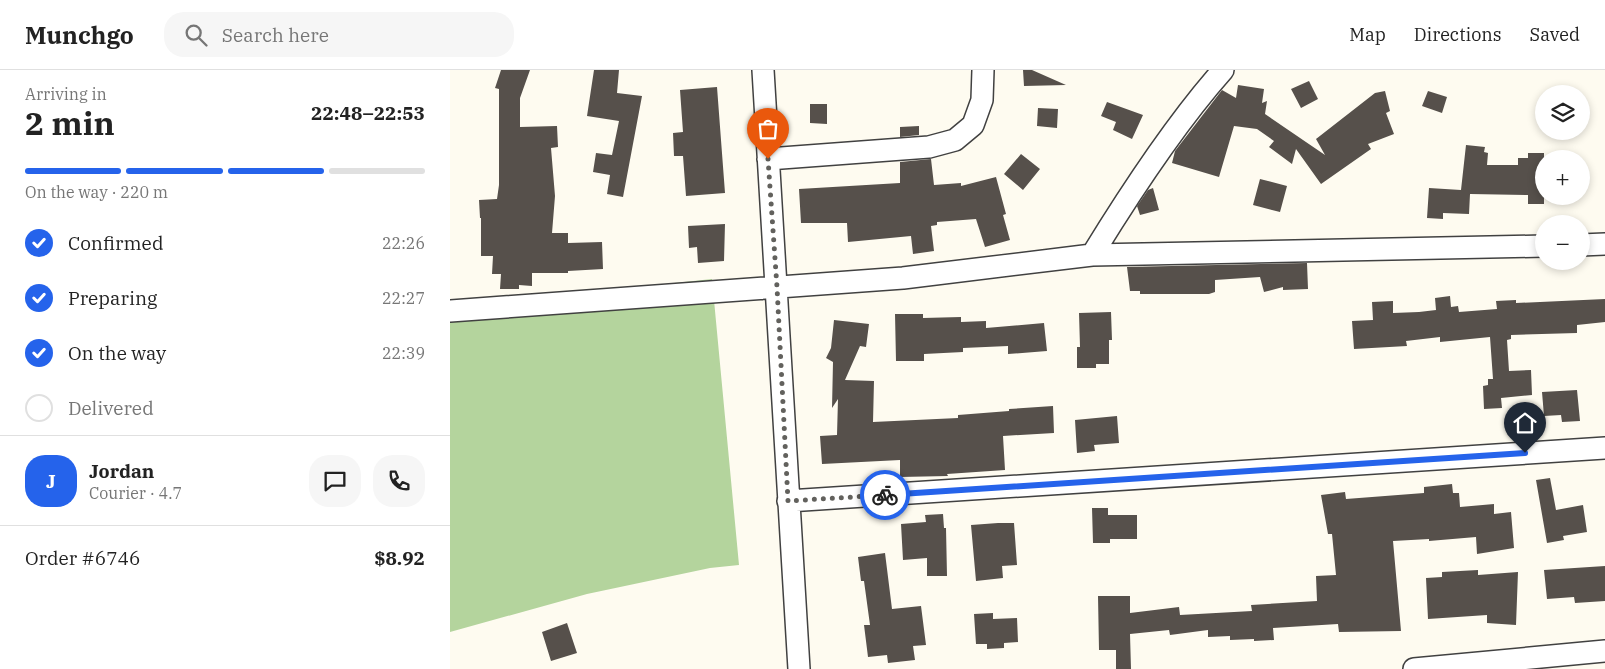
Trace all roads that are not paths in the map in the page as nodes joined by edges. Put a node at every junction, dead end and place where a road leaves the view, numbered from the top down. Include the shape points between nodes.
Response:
1 (763, 70) edge
2 (984, 70) edge
3 (1223, 70) edge
4 (768, 159) junction
5 (1605, 244) edge
6 (1590, 245) edge
7 (1535, 246) edge
8 (1092, 255) junction
9 (777, 287) junction
10 (450, 311) edge
11 (1605, 448) edge
12 (788, 501) junction
13 (1605, 651) edge
14 (799, 669) edge
15 (1414, 669) edge

1 - 4 street
2 - 4 street via 982,100 973,125 956,140 929,147
3 - 8 street via 1148,169
4 - 9 street
5 - 6 street
7 - 8 street
8 - 9 street via 930,276
9 - 10 street
9 - 12 street
11 - 12 street
12 - 14 street
13 - 15 street

